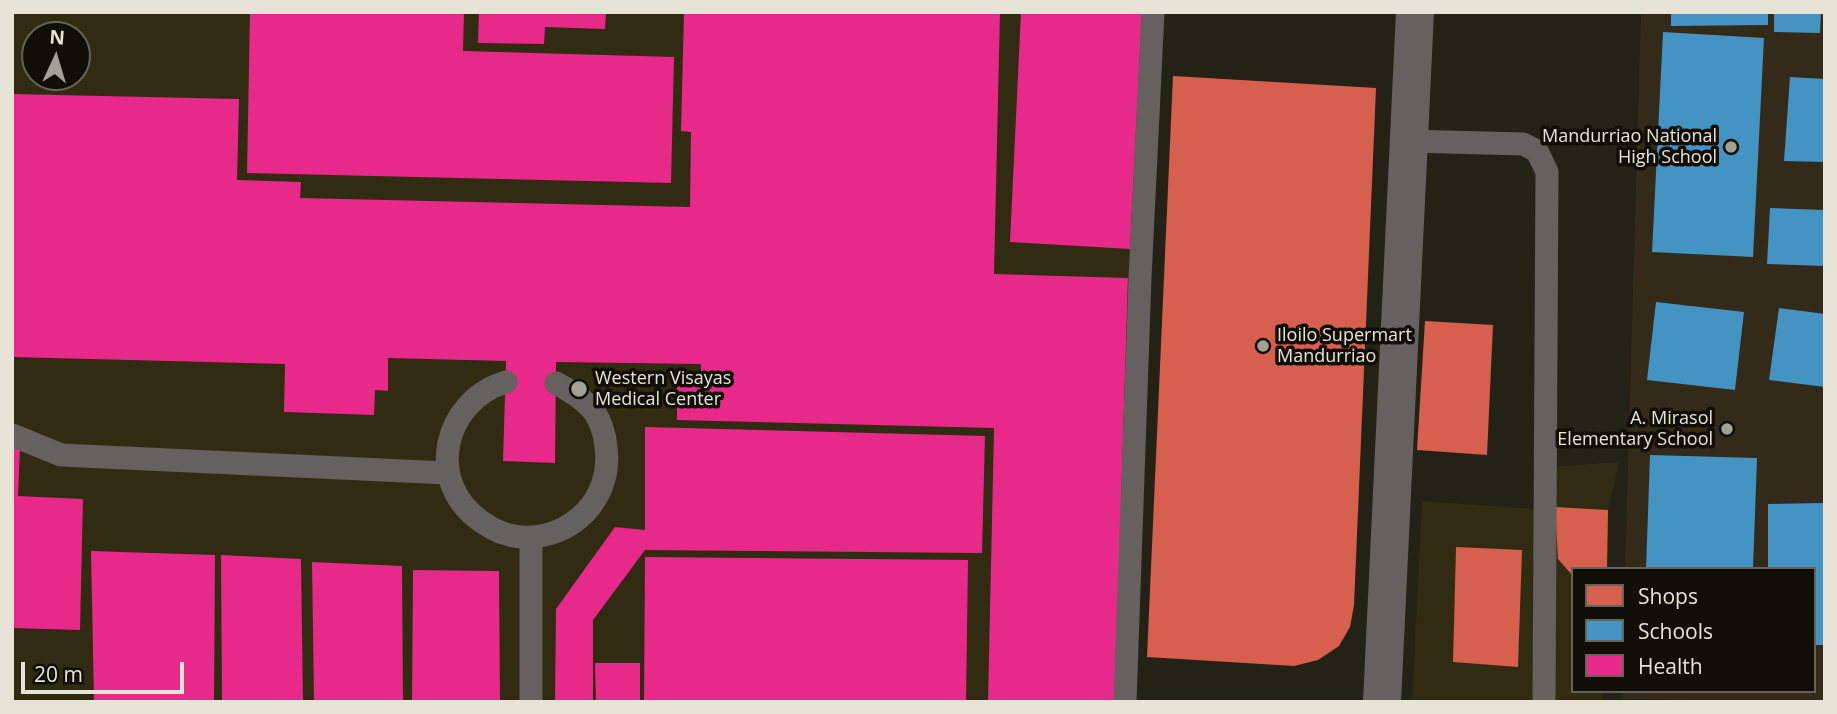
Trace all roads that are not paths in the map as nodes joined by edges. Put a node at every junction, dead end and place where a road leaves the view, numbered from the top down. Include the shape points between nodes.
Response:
1 (1153, 12) edge
2 (1415, 12) edge
3 (1409, 141) junction
4 (506, 382) dead end
5 (556, 383) dead end
6 (12, 435) edge
7 (447, 472) junction
8 (531, 537) junction
9 (531, 702) edge
10 (1125, 702) edge
11 (1382, 702) edge
12 (1544, 702) edge

1 - 10 lane
2 - 3 street
3 - 11 street
3 - 12 lane via 1523,144 1538,151 1547,172
4 - 7 lane via 491,386 469,402 454,423 447,447
5 - 8 lane via 592,410 605,435 608,462 602,489 587,512 567,528
6 - 7 lane via 61,456
7 - 8 lane via 456,497 472,516 493,530
8 - 9 lane

